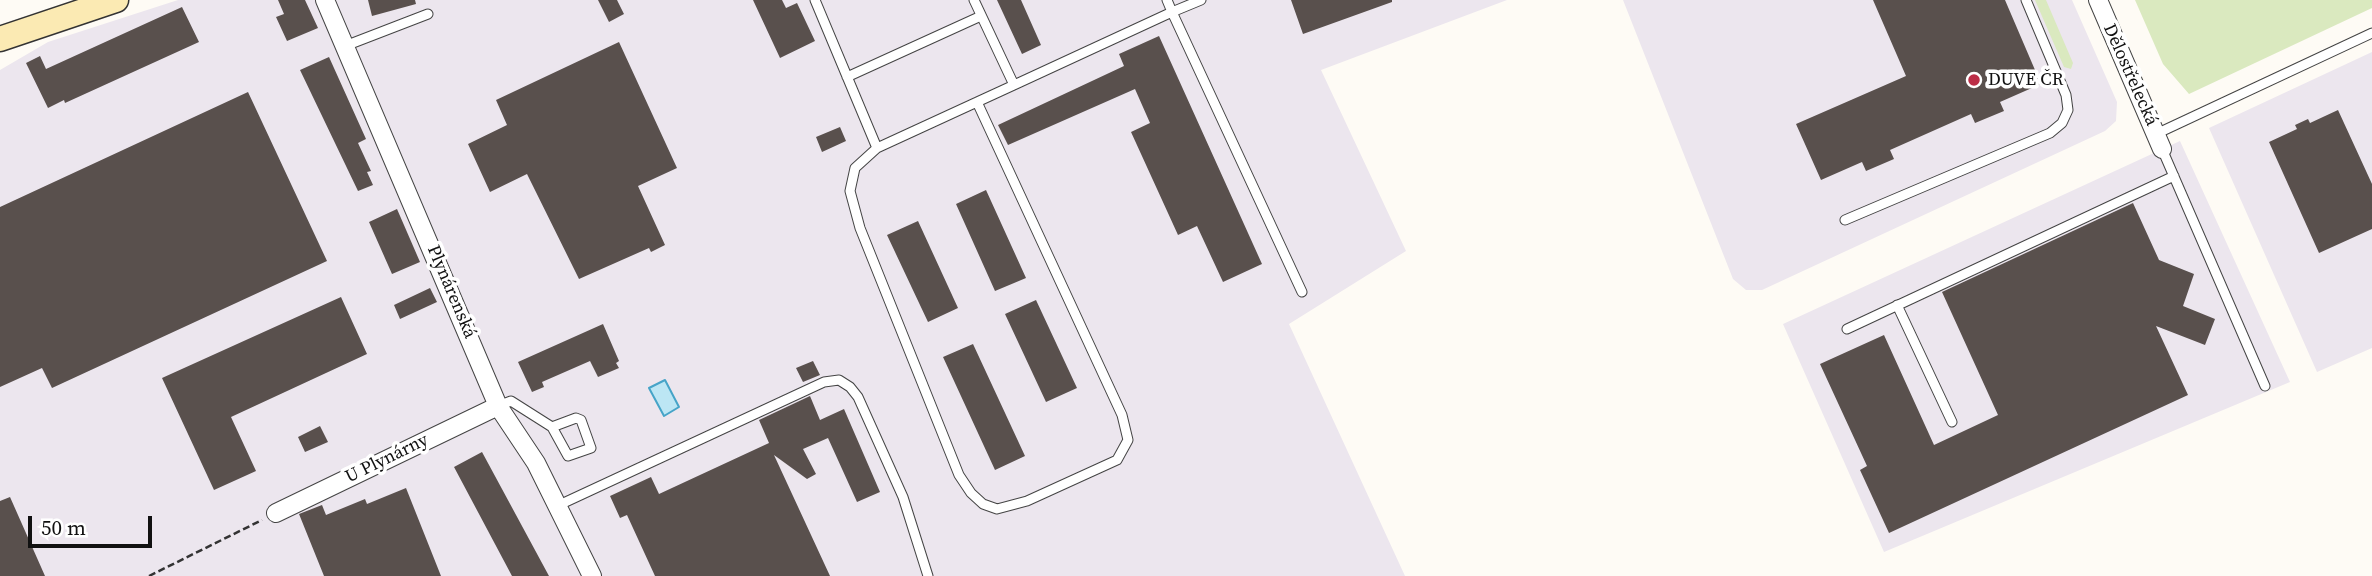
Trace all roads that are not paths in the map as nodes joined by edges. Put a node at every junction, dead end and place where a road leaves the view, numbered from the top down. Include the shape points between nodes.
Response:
1 (116, 0) edge
2 (325, 0) edge
3 (815, 0) edge
4 (974, 0) edge
5 (1167, 0) edge
6 (1201, 0) edge
7 (2026, 0) edge
8 (2098, 0) edge
9 (1172, 12) junction
10 (428, 14) dead end
11 (981, 16) junction
12 (2372, 33) edge
13 (0, 39) edge
14 (345, 46) junction
15 (847, 77) junction
16 (1014, 85) junction
17 (977, 102) junction
18 (2159, 141) junction
19 (877, 148) junction
20 (2174, 176) junction
21 (1845, 220) dead end
22 (1302, 292) dead end
23 (1897, 305) junction
24 (1847, 330) dead end
25 (2265, 386) dead end
26 (498, 406) junction
27 (1952, 422) dead end
28 (552, 427) junction
29 (557, 506) junction
30 (276, 513) road end
31 (592, 576) edge
32 (928, 576) edge

1 - 13 street
2 - 14 street, Plynárenská
3 - 15 lane
4 - 11 lane
5 - 9 lane
6 - 9 lane
7 - 21 lane via 2066,94 2068,110 2062,123 2050,133
8 - 18 street, Dělostřelecká
9 - 16 lane
9 - 22 lane
10 - 14 lane
11 - 15 lane
11 - 16 lane
12 - 18 lane
14 - 26 street, Plynárenská
15 - 19 lane
16 - 17 lane
17 - 19 lane
17 - 19 lane via 1122,415 1128,440 1117,460 1009,507 997,509 971,494 852,205 855,168
18 - 20 lane
20 - 23 lane
20 - 25 lane
23 - 24 lane
23 - 27 lane
26 - 28 lane via 510,401
26 - 29 street, Plynárenská via 536,463
26 - 30 street, U Plynárny
28 - 28 lane via 581,420 591,448 568,456
29 - 31 street, Plynárenská
29 - 32 lane via 824,382 839,380 858,397 903,497

